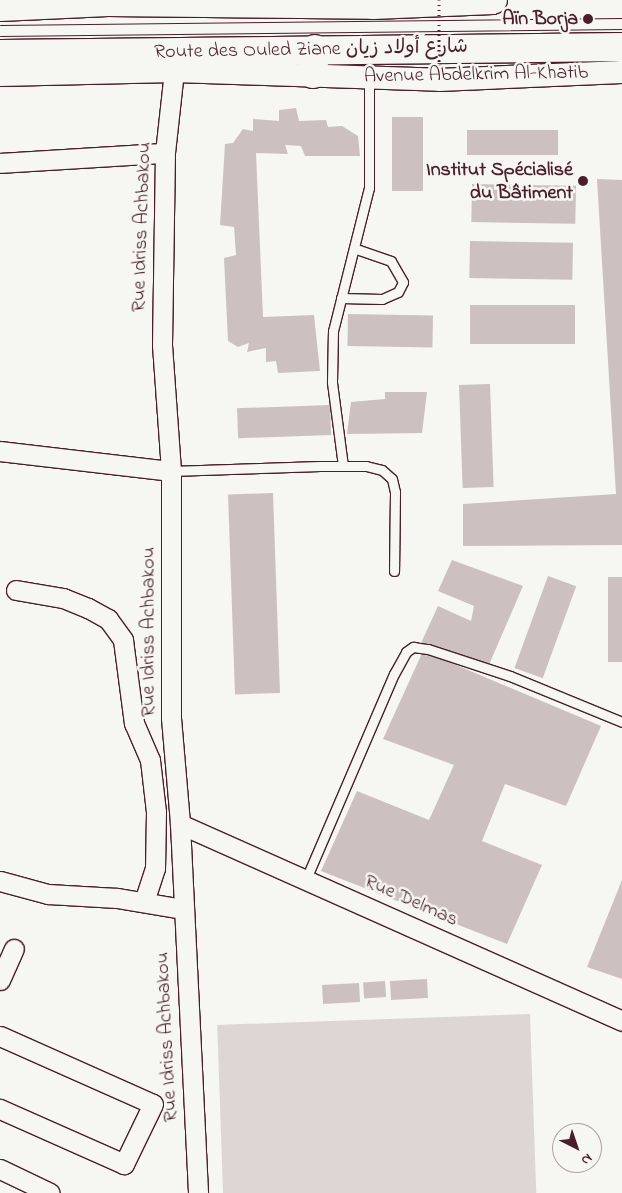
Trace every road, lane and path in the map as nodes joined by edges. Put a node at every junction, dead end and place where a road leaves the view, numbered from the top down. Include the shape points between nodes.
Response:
1 (439, 0) edge
2 (493, 0) edge
3 (107, 1) edge
4 (235, 2) edge
5 (0, 7) edge
6 (622, 47) edge
7 (0, 54) edge
8 (314, 62) junction
9 (174, 71) junction
10 (622, 72) edge
11 (0, 75) edge
12 (369, 78) junction
13 (439, 80) junction
14 (165, 154) junction
15 (0, 163) edge
16 (354, 248) junction
17 (341, 298) junction
18 (0, 452) edge
19 (342, 466) junction
20 (171, 471) junction
21 (394, 571) dead end
22 (16, 590) dead end
23 (622, 722) edge
24 (180, 824) junction
25 (306, 879) junction
26 (0, 881) edge
27 (144, 901) junction
28 (183, 909) junction
29 (14, 949) dead end
30 (0, 980) edge
31 (622, 1020) edge
32 (0, 1036) edge
33 (0, 1109) edge
34 (0, 1169) edge
35 (50, 1193) edge
36 (198, 1193) edge

1 - 13 path, bridge
2 - 4 highway via 373,5
3 - 4 highway
3 - 5 highway
6 - 8 highway, Route des Ouled Ziane شارع أولاد زيان
7 - 8 highway, Route des Ouled Ziane شارع أولاد زيان
8 - 9 street, Avenue Abdelkrim Al-Khatib
8 - 12 street, Avenue Abdelkrim Al-Khatib
9 - 11 street, Avenue Abdelkrim Al-Khatib
9 - 14 street, Rue Idriss Achbakou
10 - 13 street, Avenue Abdelkrim Al-Khatib
12 - 13 street, Avenue Abdelkrim Al-Khatib
12 - 16 lane via 369,188
14 - 15 street
14 - 20 street, Rue Idriss Achbakou via 162,345
16 - 17 lane
16 - 17 lane via 390,261 402,282 398,292 382,299
17 - 19 lane via 333,331 332,382
18 - 20 street
19 - 20 lane
19 - 21 lane via 382,470 392,479 396,492
20 - 24 street, Rue Idriss Achbakou via 171,718
22 - 27 street via 63,598 88,608 108,619 123,640 134,723 150,760 156,812 155,868
23 - 25 lane via 510,676 413,647 406,652 394,674
24 - 25 street, Rue Delmas
24 - 28 street, Rue Idriss Achbakou
25 - 31 street, Rue Delmas
26 - 27 street via 48,894
27 - 28 street
28 - 36 street, Rue Idriss Achbakou
29 - 30 street
32 - 33 street via 153,1104 124,1164
34 - 35 street

